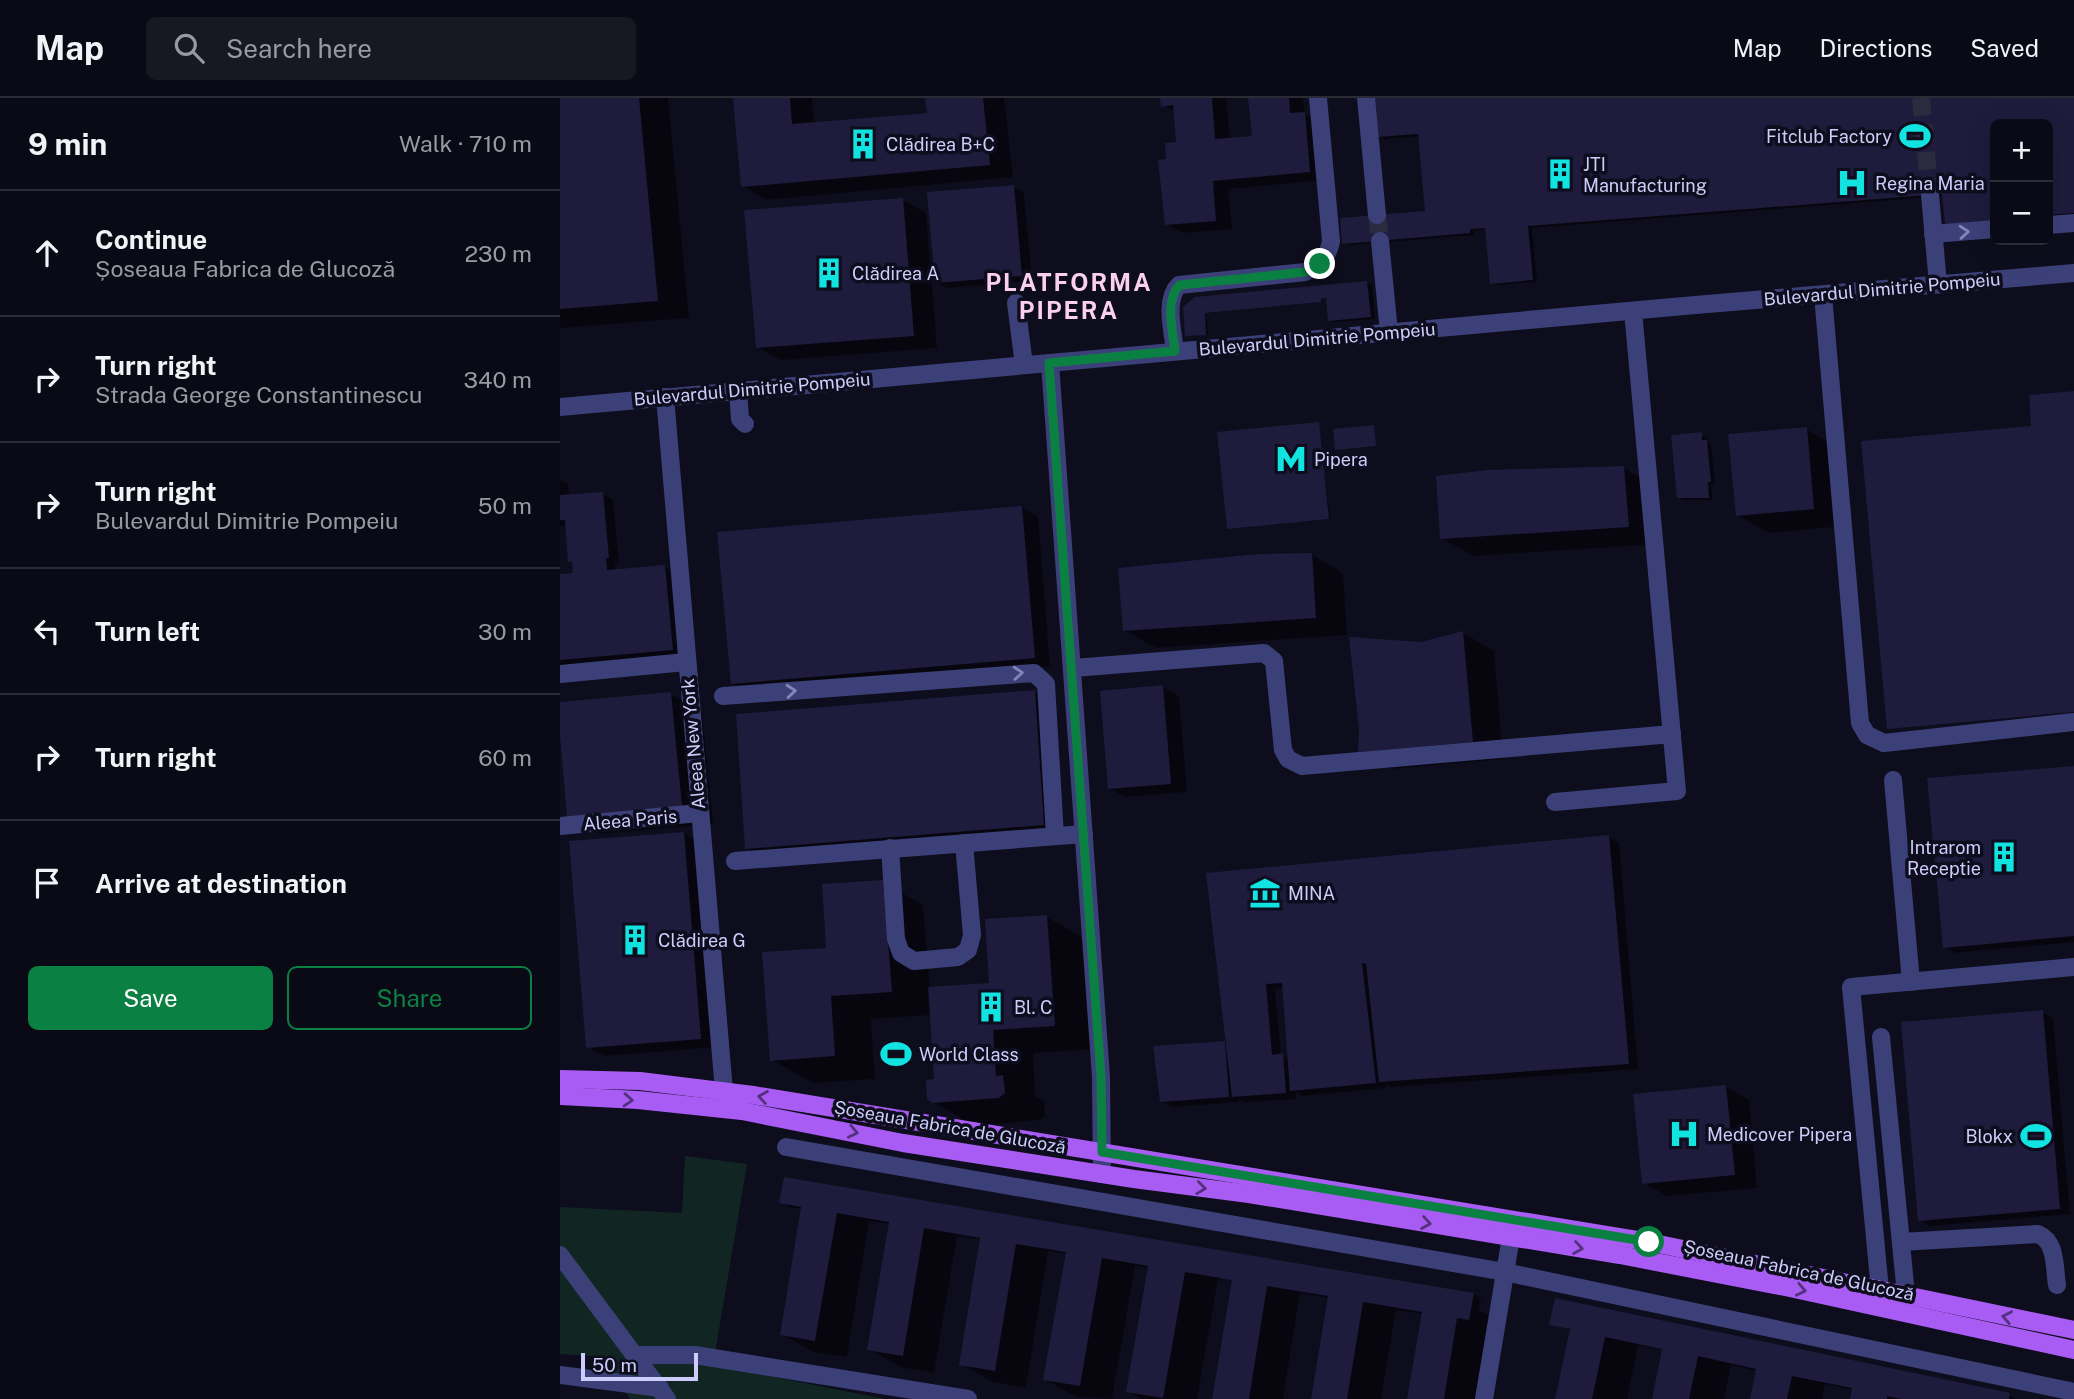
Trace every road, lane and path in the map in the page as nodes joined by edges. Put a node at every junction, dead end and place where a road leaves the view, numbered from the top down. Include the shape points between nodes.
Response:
1 (1318, 98) edge
2 (1366, 98) edge
3 (1930, 195) tunnel mouth
4 (1377, 215) tunnel mouth
5 (2074, 223) edge
6 (2053, 225) edge
7 (1990, 229) edge
8 (1933, 234) junction
9 (1380, 240) tunnel mouth
10 (2074, 273) edge
11 (1938, 284) junction
12 (1823, 295) junction
13 (1016, 303) dead end
14 (1633, 311) junction
15 (1389, 332) junction
16 (1175, 351) junction
17 (1049, 363) junction
18 (1024, 365) junction
19 (738, 391) junction
20 (665, 397) junction
21 (560, 407) edge
22 (740, 422) dead end
23 (686, 662) junction
24 (1073, 668) junction
25 (560, 674) edge
26 (723, 696) dead end
27 (2074, 722) edge
28 (1672, 734) junction
29 (1894, 780) dead end
30 (1555, 802) dead end
31 (699, 813) junction
32 (560, 826) edge
33 (1084, 834) junction
34 (1055, 836) junction
35 (964, 842) junction
36 (890, 848) junction
37 (735, 861) dead end
38 (2074, 968) edge
39 (1911, 982) junction
40 (1881, 1037) dead end
41 (560, 1079) edge
42 (724, 1091) junction
43 (560, 1096) edge
44 (786, 1147) dead end
45 (1102, 1152) junction
46 (1102, 1174) junction
47 (1511, 1237) junction
48 (1900, 1242) junction
49 (560, 1255) edge
50 (1505, 1272) junction
51 (2057, 1286) dead end
52 (1880, 1290) junction
53 (1906, 1295) junction
54 (2074, 1330) edge
55 (2074, 1350) edge
56 (636, 1355) junction
57 (560, 1375) edge
58 (2074, 1392) edge
59 (664, 1393) edge
60 (968, 1399) edge
61 (1484, 1399) edge

1 - 16 street via 1329,251 1320,264 1305,272 1180,285 1171,302
2 - 4 street
3 - 8 street
5 - 6 street
8 -> 7 street
8 - 11 street
9 - 15 street
10 - 11 street, Bulevardul Dimitrie Pompeiu
11 - 12 street, Bulevardul Dimitrie Pompeiu
12 - 14 street, Bulevardul Dimitrie Pompeiu
12 - 27 street via 1860,723 1867,735 1884,743
13 - 18 street
14 - 15 street, Bulevardul Dimitrie Pompeiu
14 - 28 street
15 - 16 street, Bulevardul Dimitrie Pompeiu
16 - 17 street, Bulevardul Dimitrie Pompeiu
17 - 18 street, Bulevardul Dimitrie Pompeiu
17 - 24 street
18 - 19 street, Bulevardul Dimitrie Pompeiu
19 - 20 street, Bulevardul Dimitrie Pompeiu
19 - 22 street
20 - 21 street, Bulevardul Dimitrie Pompeiu
20 - 23 street, Aleea New York
23 - 25 street
23 - 31 street, Aleea New York
24 - 28 street via 1264,653 1274,661 1283,750 1288,759 1302,766
24 - 33 street
26 -> 34 street via 1034,673 1046,684
28 - 30 street via 1677,791
29 - 39 street
31 - 32 street, Aleea Paris
31 - 42 street, Aleea New York
33 - 34 street
33 - 45 street
34 - 35 street
35 - 36 street
35 - 36 street via 972,935 968,950 958,957 914,961 901,953 896,939
36 - 37 street
38 - 39 street
39 - 52 street via 1851,987
40 - 48 street
41 - 42 main road, Șoseaua Fabrica de Glucoză via 640,1081
45 -> 42 main road, Șoseaua Fabrica de Glucoză
43 -> 46 main road, Șoseaua Fabrica de Glucoză via 741,1111 903,1143
44 - 50 street
45 - 46 street
45 - 52 main road, Șoseaua Fabrica de Glucoză via 1631,1239
46 -> 47 main road, Șoseaua Fabrica de Glucoză
47 - 50 street
47 -> 55 main road, Șoseaua Fabrica de Glucoză via 1727,1275
48 - 51 street via 2038,1234 2052,1246
48 - 53 street
49 - 56 street
50 - 58 street
50 - 61 street
52 - 53 main road, Șoseaua Fabrica de Glucoză
54 -> 53 main road, Șoseaua Fabrica de Glucoză
56 - 59 street
56 - 60 street via 695,1355
57 - 59 street

